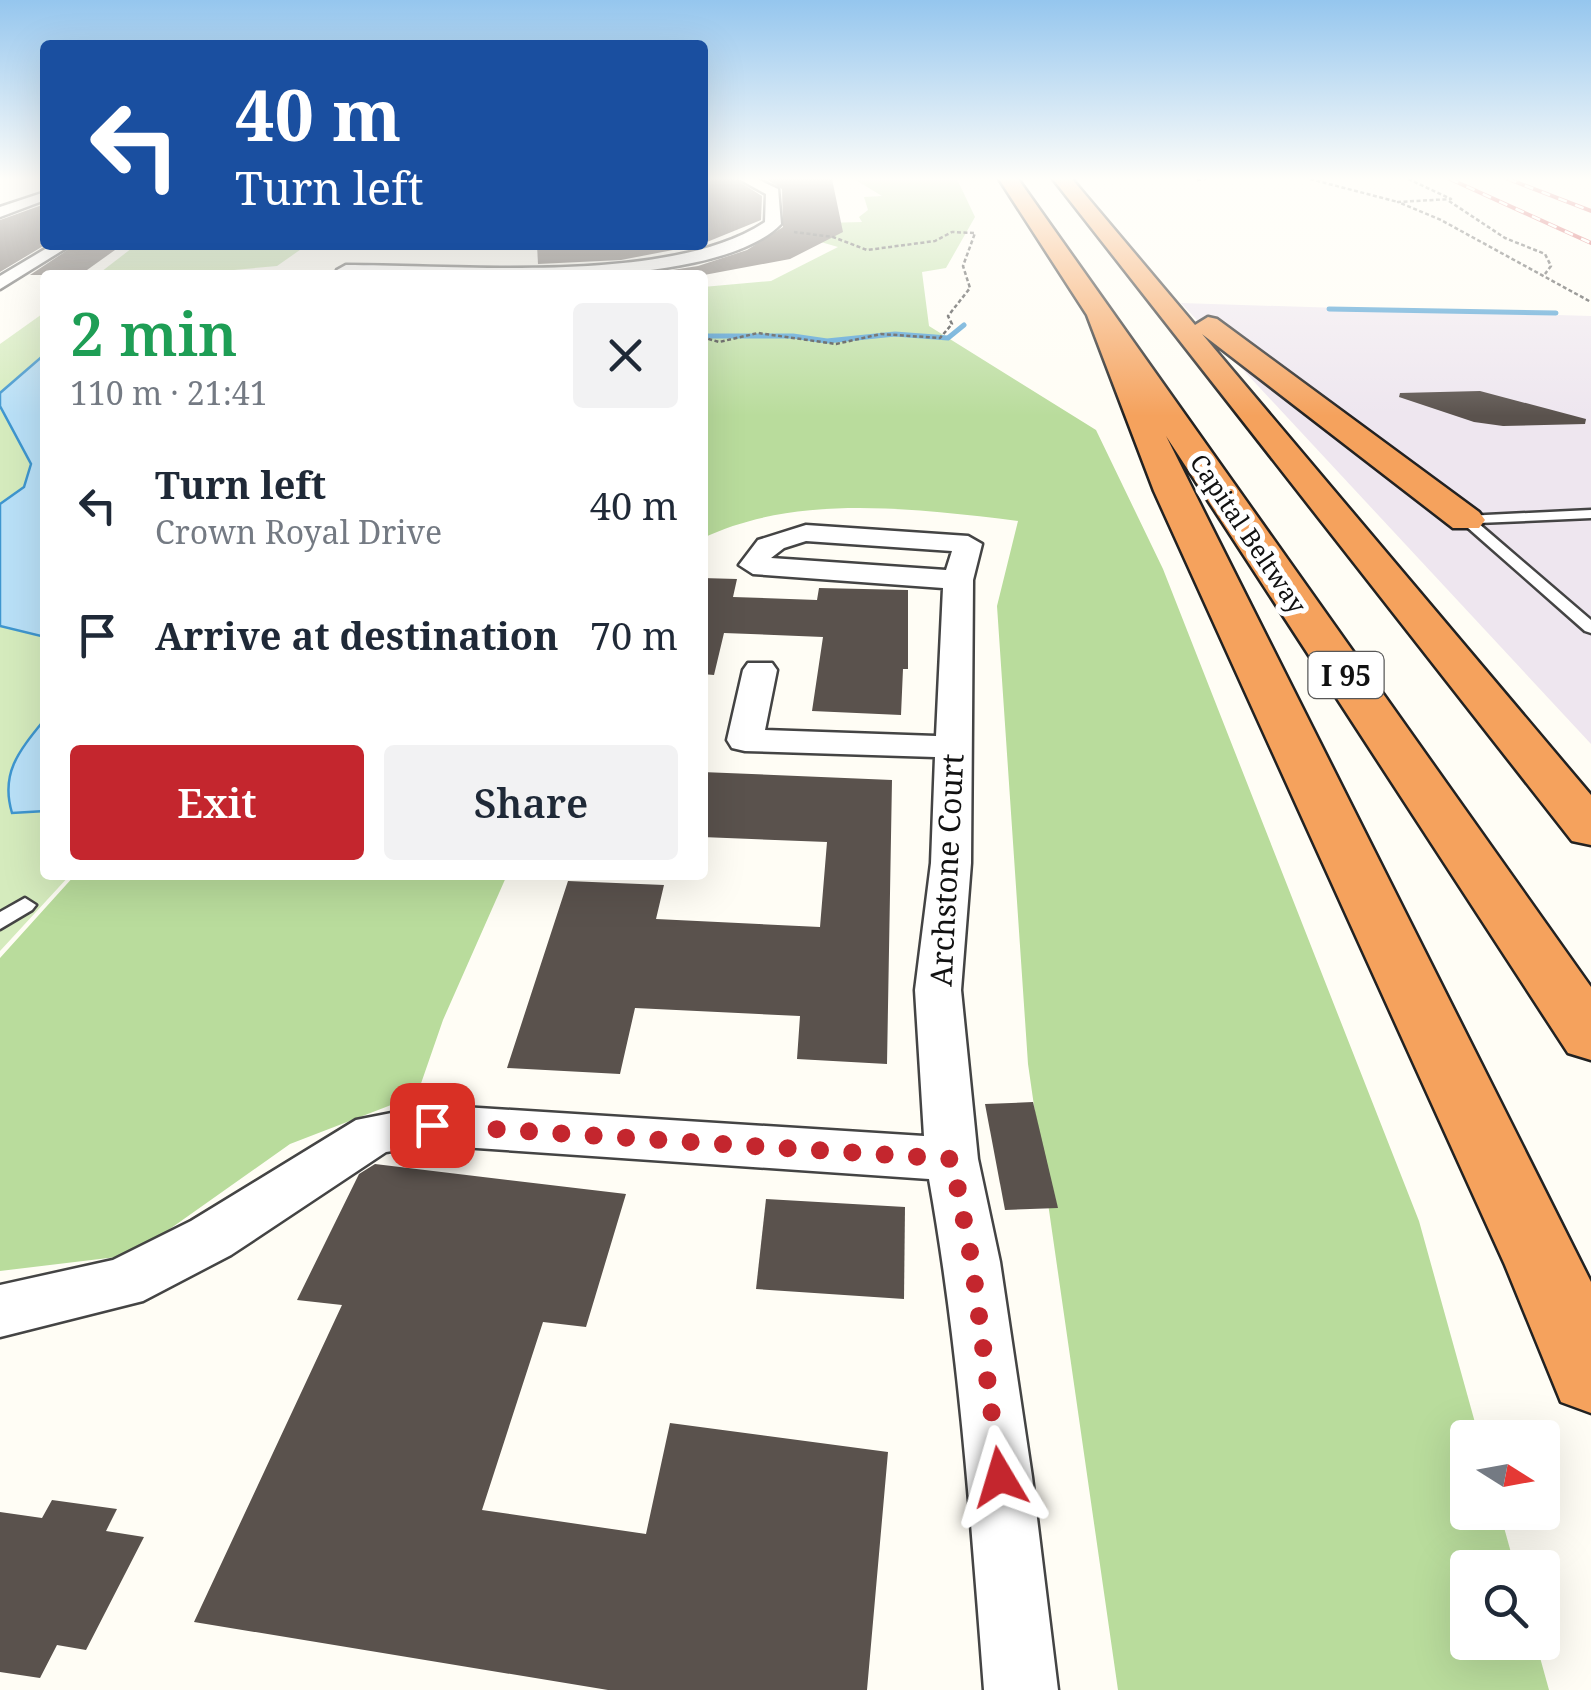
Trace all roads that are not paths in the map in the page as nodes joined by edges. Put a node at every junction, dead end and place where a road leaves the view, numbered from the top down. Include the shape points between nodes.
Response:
1 (42, 258) edge
2 (679, 258) edge
3 (1062, 258) edge
4 (1124, 258) edge
5 (1129, 258) edge
6 (346, 270) dead end
7 (0, 284) edge
8 (1100, 314) junction
9 (1591, 514) edge
10 (1466, 520) junction
11 (958, 580) junction
12 (1591, 628) edge
13 (760, 670) dead end
14 (954, 747) junction
15 (1591, 829) edge
16 (25, 905) dead end
17 (0, 922) edge
18 (1591, 1036) edge
19 (952, 1159) junction
20 (0, 1311) edge
21 (1591, 1374) edge
22 (1021, 1690) edge

1 - 7 street
2 - 6 street
3 - 8 highway, Capital Beltway / I 95
4 - 15 highway
5 - 10 highway
8 - 18 highway, Capital Beltway / I 95
8 - 21 highway via 1172,491
9 - 10 lane
10 - 12 lane
11 - 11 street, Archstone Court via 925,576 753,565 760,550 779,538 806,533 968,544
11 - 14 street, Archstone Court
13 - 14 street via 745,740
14 - 19 street, Archstone Court via 938,990
16 - 17 lane
19 - 20 street via 432,1125 374,1134 211,1238 124,1283
19 - 22 street, Archstone Court via 998,1459

